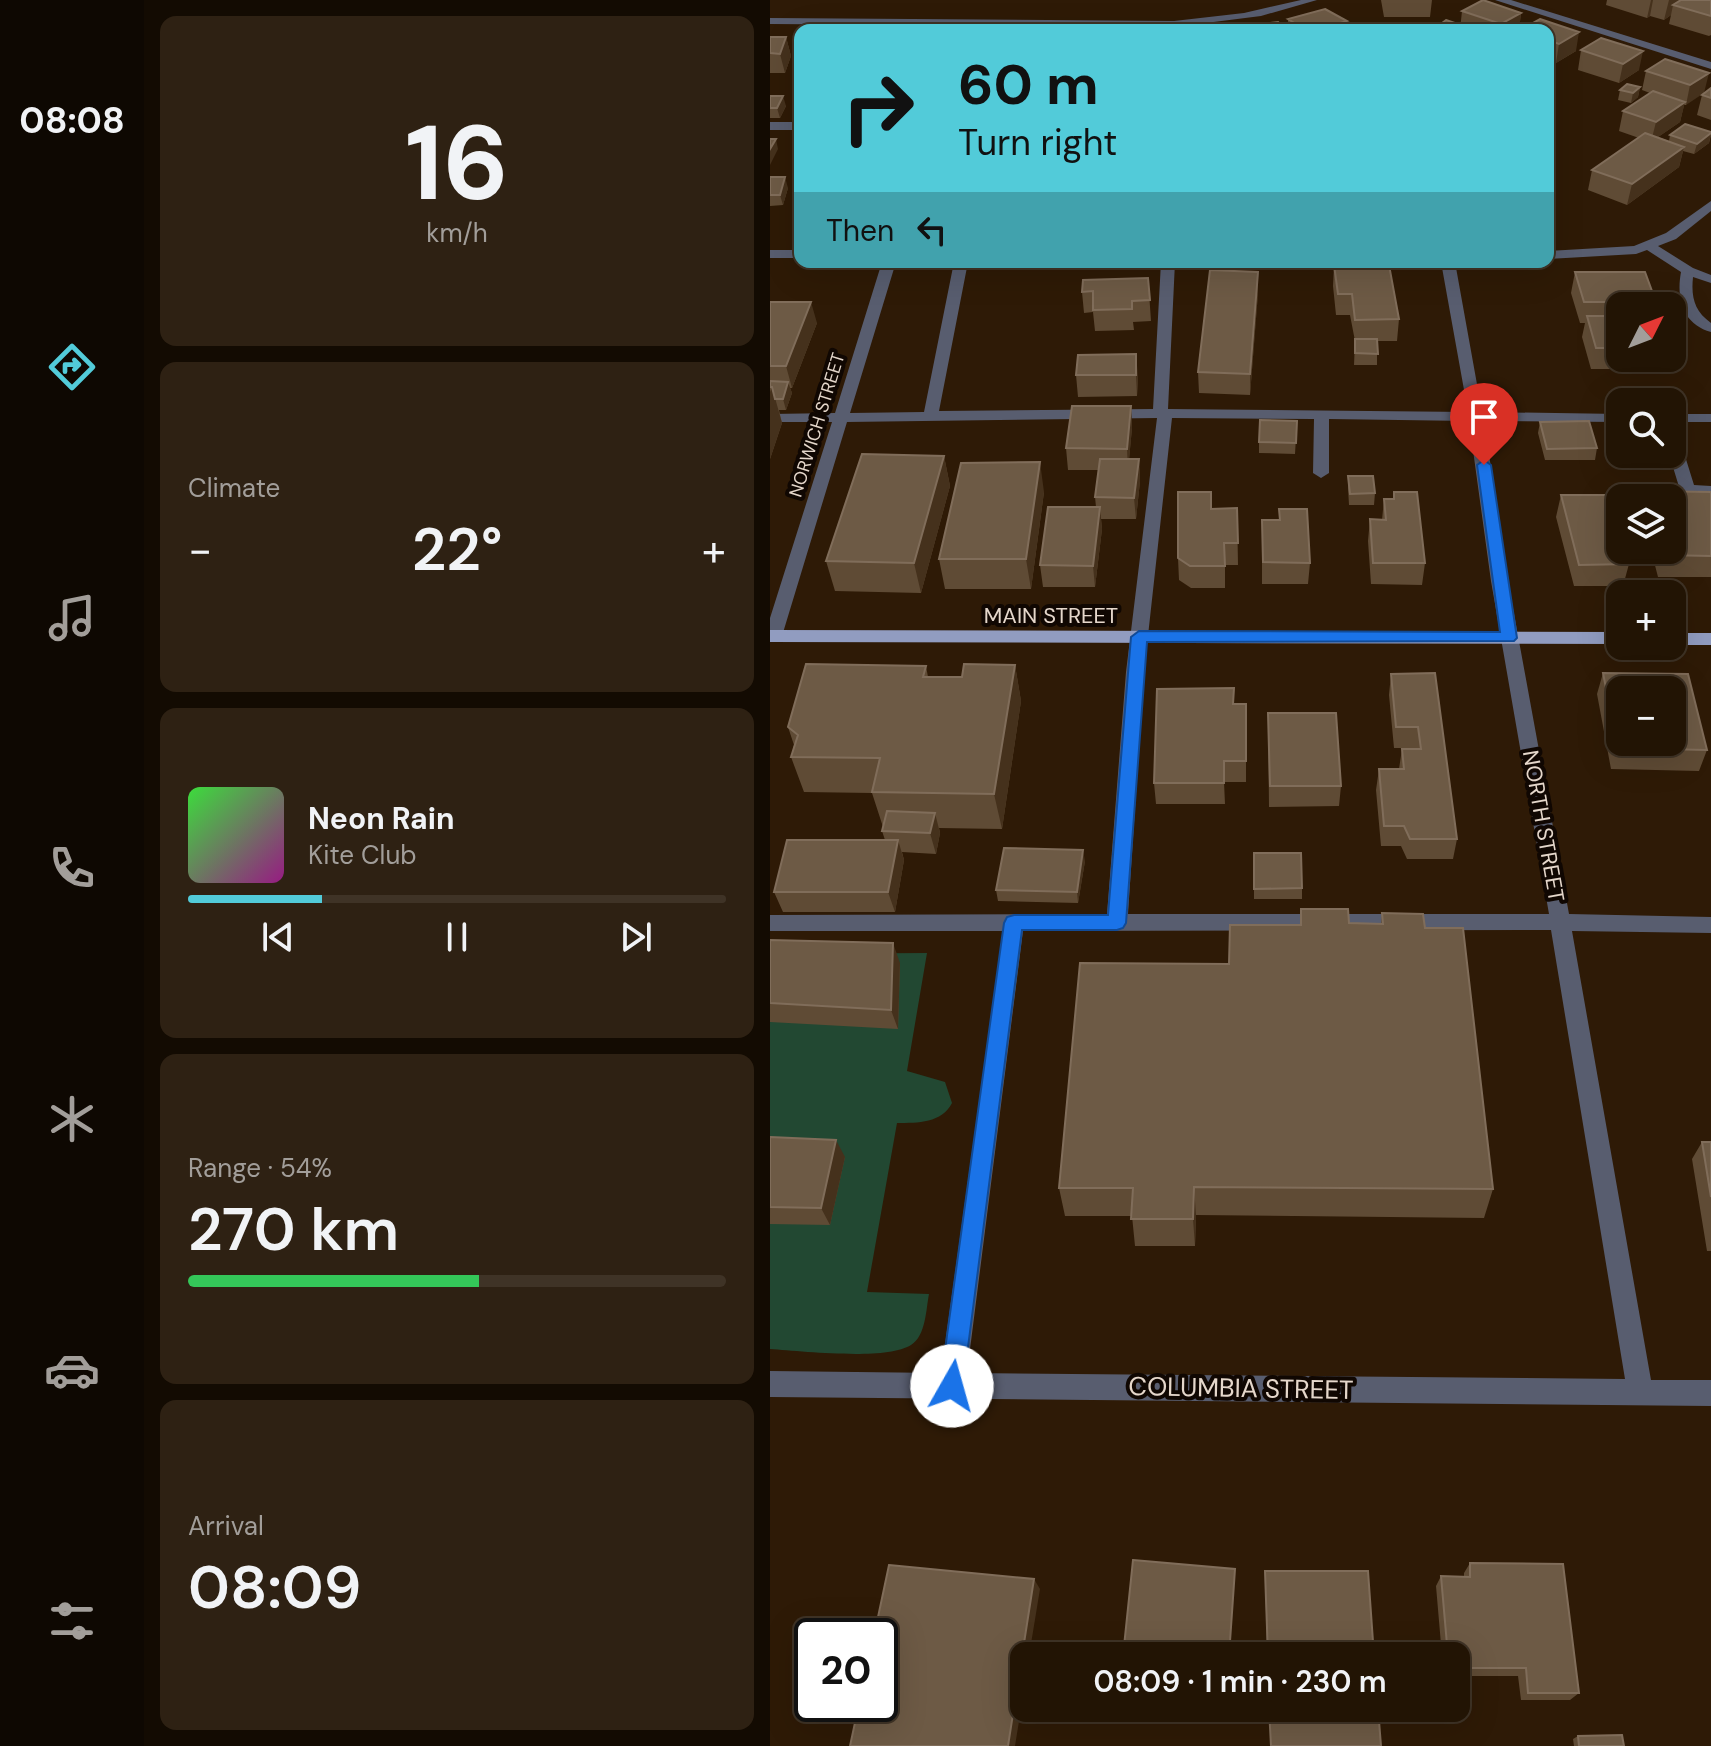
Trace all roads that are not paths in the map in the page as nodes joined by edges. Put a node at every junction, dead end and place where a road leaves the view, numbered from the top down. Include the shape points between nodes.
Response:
1 (1312, 0) edge
2 (1500, 0) edge
3 (770, 21) edge
4 (866, 24) edge
5 (1202, 24) edge
6 (1711, 66) edge
7 (770, 126) edge
8 (794, 126) edge
9 (1711, 205) edge
10 (1648, 245) junction
11 (770, 254) edge
12 (794, 254) edge
13 (1554, 255) edge
14 (887, 268) edge
15 (960, 268) edge
16 (1168, 268) edge
17 (1449, 268) edge
18 (1688, 271) junction
19 (1711, 279) edge
20 (1711, 328) edge
21 (1162, 413) junction
22 (841, 415) junction
23 (931, 415) junction
24 (1322, 416) junction
25 (770, 418) edge
26 (1606, 418) edge
27 (1686, 418) edge
28 (1477, 419) junction
29 (1711, 419) edge
30 (1681, 468) edge
31 (1321, 473) dead end
32 (1711, 491) edge
33 (1139, 637) junction
34 (1509, 638) junction
35 (1606, 638) edge
36 (771, 639) edge
37 (1686, 639) edge
38 (1711, 639) edge
39 (1561, 922) junction
40 (770, 923) edge
41 (1014, 923) junction
42 (1117, 923) junction
43 (1711, 925) edge
44 (770, 1384) edge
45 (952, 1386) junction
46 (1640, 1390) junction
47 (1711, 1393) edge

1 - 5 street
2 - 6 street
3 - 4 street
7 - 8 street
9 - 10 street via 1671,236
10 - 13 street
10 - 18 street
11 - 12 street
14 - 22 street, NORWICH STREET
15 - 23 street
16 - 21 street
17 - 28 street, NORTH STREET
18 - 19 street
18 - 20 street via 1688,309
21 - 23 street
21 - 24 street
21 - 33 street
22 - 23 street
22 - 25 street
22 - 36 street, NORWICH STREET
24 - 28 street
24 - 31 street
26 - 28 street
27 - 29 street
28 - 34 street, NORTH STREET
30 - 32 street via 1688,490
33 - 34 main road, MAIN STREET
33 - 36 main road, MAIN STREET
33 - 42 street
34 - 35 main road, MAIN STREET
34 - 39 street, NORTH STREET
37 - 38 main road
39 - 42 street
39 - 43 street
39 - 46 street, NORTH STREET
40 - 41 street
41 - 42 street
41 - 45 street
44 - 45 street, COLUMBIA STREET
45 - 46 street, COLUMBIA STREET
46 - 47 street, COLUMBIA STREET

